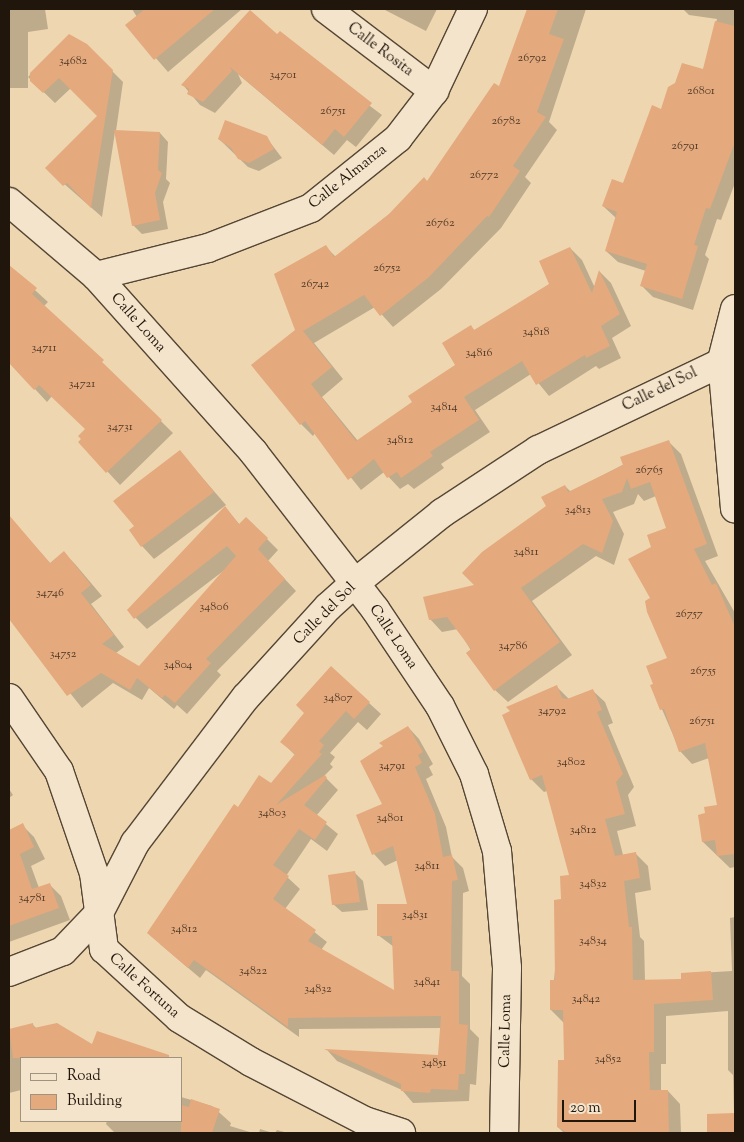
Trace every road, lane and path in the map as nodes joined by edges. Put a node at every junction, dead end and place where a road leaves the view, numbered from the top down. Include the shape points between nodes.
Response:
1 (326, 9) edge
2 (473, 9) edge
3 (434, 91) junction
4 (9, 202) edge
5 (96, 276) junction
6 (735, 309) edge
7 (728, 358) edge
8 (735, 508) edge
9 (355, 583) junction
10 (9, 698) edge
11 (99, 913) junction
12 (9, 972) edge
13 (401, 1133) edge
14 (504, 1133) edge

1 - 3 street, Calle Rosita
2 - 3 street, Calle Almanza
3 - 5 street, Calle Almanza via 398,138 311,208 208,248
4 - 5 street, Calle Loma
5 - 9 street, Calle Loma via 254,453
6 - 7 street
7 - 8 street
7 - 9 street, Calle del Sol via 538,450 442,513
9 - 11 street, Calle del Sol via 328,607 246,697 135,843
9 - 14 street, Calle Loma via 440,706 474,774 491,825 499,870 507,968
10 - 11 street, Calle Fortuna via 59,771 94,873
11 - 12 street, Calle del Sol via 63,951
11 - 13 street, Calle Fortuna via 104,949 179,1018 251,1062 365,1120

